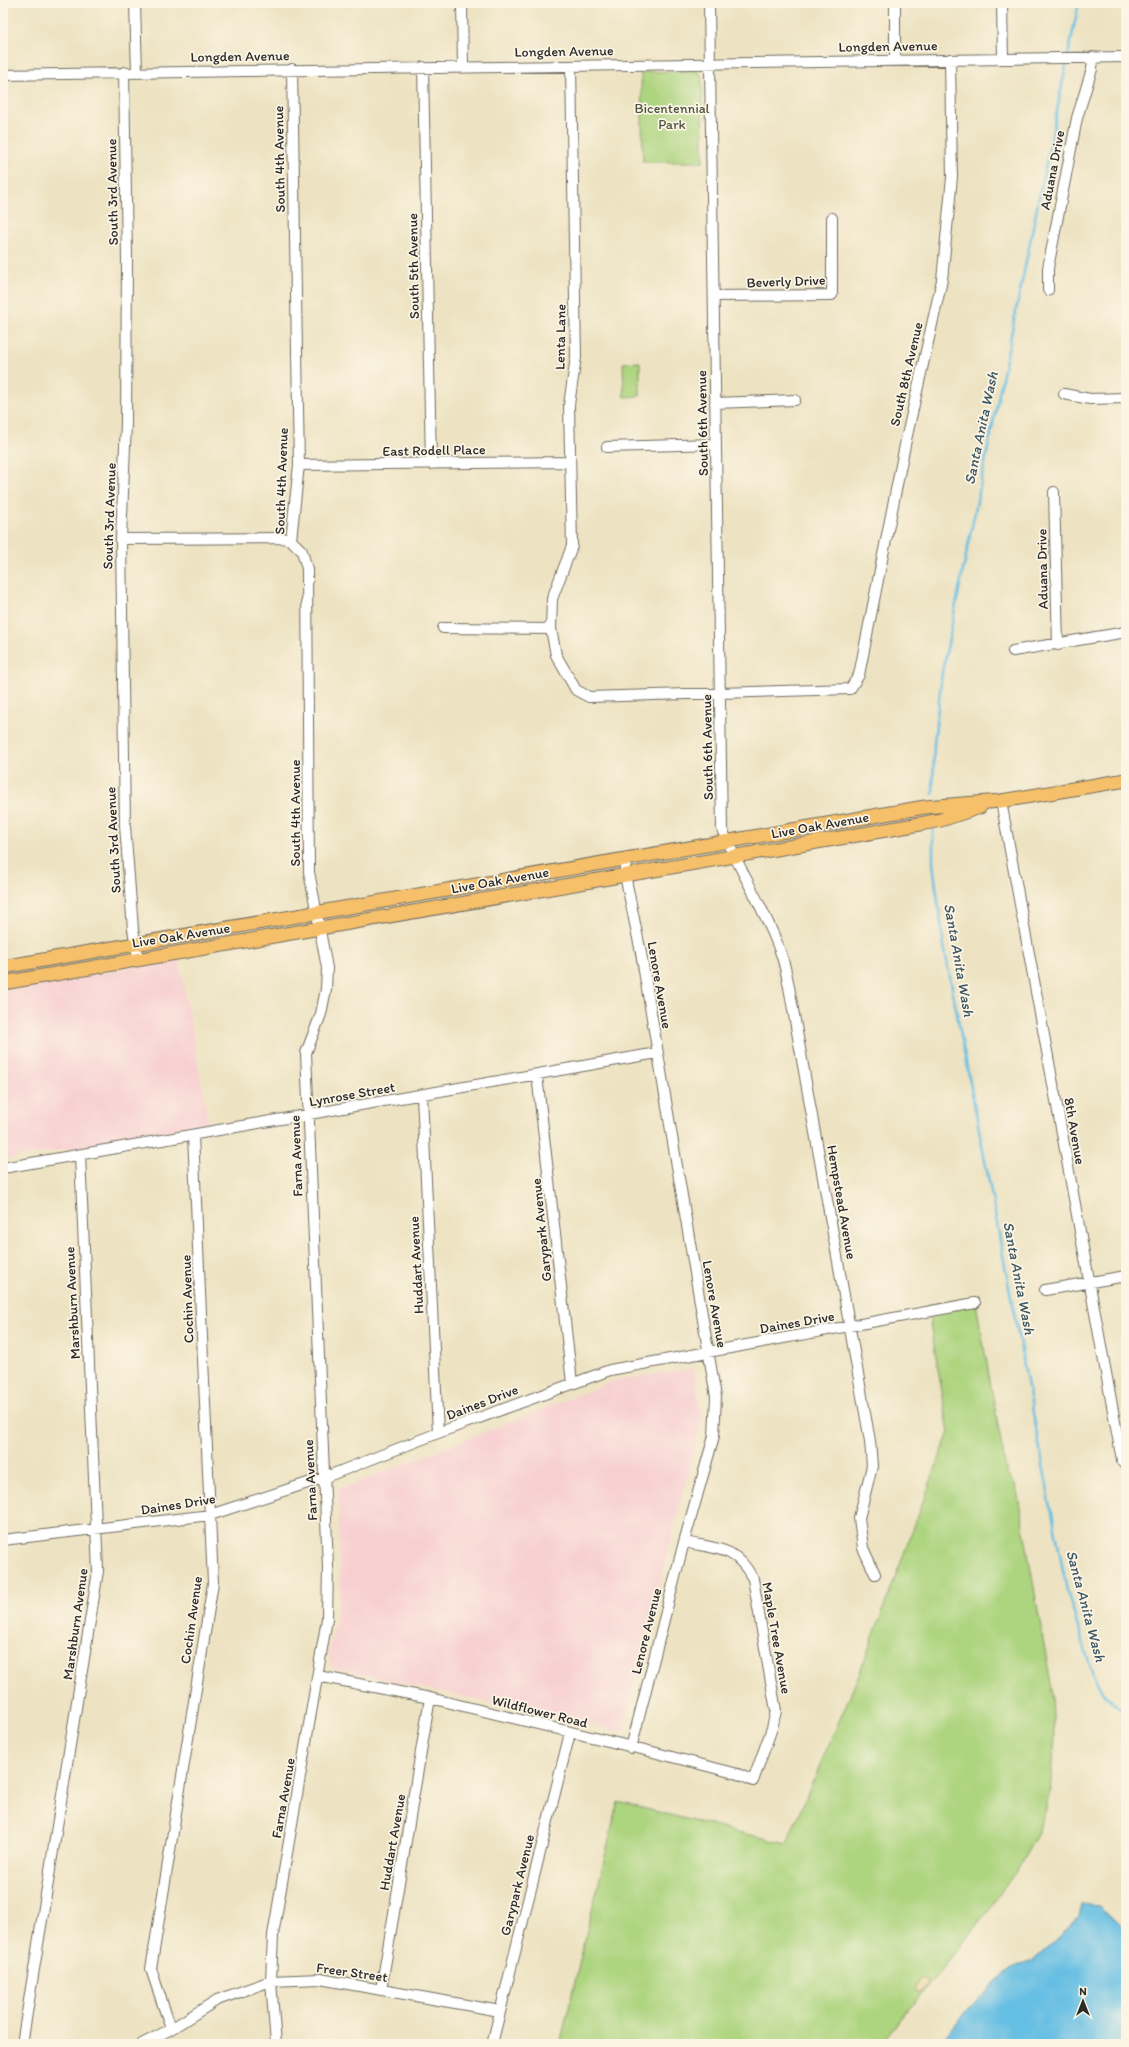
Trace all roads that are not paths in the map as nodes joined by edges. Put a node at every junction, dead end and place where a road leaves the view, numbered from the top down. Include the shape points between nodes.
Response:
1 (135, 3) edge
2 (462, 3) edge
3 (709, 3) edge
4 (894, 3) edge
5 (1002, 3) edge
6 (1126, 56) edge
7 (1093, 57) junction
8 (1003, 58) junction
9 (950, 59) junction
10 (895, 60) junction
11 (709, 63) junction
12 (571, 66) junction
13 (423, 67) junction
14 (463, 67) junction
15 (292, 69) junction
16 (124, 72) junction
17 (137, 72) junction
18 (3, 75) edge
19 (832, 218) dead end
20 (1048, 290) dead end
21 (714, 296) junction
22 (1064, 394) dead end
23 (1126, 398) edge
24 (796, 400) dead end
25 (715, 403) junction
26 (716, 444) junction
27 (607, 447) dead end
28 (570, 462) junction
29 (432, 464) junction
30 (299, 465) junction
31 (1054, 492) dead end
32 (121, 539) junction
33 (291, 540) junction
34 (443, 628) dead end
35 (550, 629) junction
36 (1126, 632) edge
37 (1058, 645) junction
38 (1013, 651) dead end
39 (850, 689) joint
40 (720, 693) junction
41 (1126, 780) edge
42 (1001, 801) junction
43 (728, 842) junction
44 (734, 856) junction
45 (625, 860) junction
46 (625, 875) junction
47 (318, 914) junction
48 (320, 928) junction
49 (135, 944) junction
50 (138, 959) junction
51 (3, 967) edge
52 (3, 983) edge
53 (657, 1053) junction
54 (538, 1075) junction
55 (422, 1096) junction
56 (308, 1115) junction
57 (194, 1136) junction
58 (80, 1155) junction
59 (3, 1168) edge
60 (1126, 1276) edge
61 (1088, 1282) junction
62 (1045, 1290) dead end
63 (975, 1303) dead end
64 (850, 1327) junction
65 (709, 1352) junction
66 (572, 1383) junction
67 (438, 1433) junction
68 (1126, 1466) edge
69 (323, 1478) junction
70 (210, 1516) junction
71 (96, 1530) junction
72 (3, 1540) edge
73 (684, 1542) junction
74 (875, 1574) dead end
75 (318, 1676) junction
76 (430, 1698) junction
77 (570, 1733) junction
78 (631, 1748) junction
79 (753, 1781) joint
80 (271, 1981) junction
81 (381, 1990) junction
82 (500, 2011) junction
83 (171, 2029) junction
84 (22, 2044) edge
85 (142, 2044) edge
86 (276, 2044) edge
87 (492, 2044) edge

1 - 17 street
2 - 14 street
3 - 11 street, South 6th Avenue
4 - 10 street
5 - 8 street
6 - 7 street, Longden Avenue
7 - 8 street, Longden Avenue
7 - 20 street, Aduana Drive via 1092,69 1076,118 1048,268
8 - 9 street, Longden Avenue
9 - 10 street, Longden Avenue
9 - 39 street, South 8th Avenue via 952,177 942,280 906,440 859,675
10 - 11 street, Longden Avenue
11 - 12 street, Longden Avenue
11 - 21 street, South 6th Avenue
12 - 14 street, Longden Avenue
12 - 28 street, Lenta Lane via 576,357 569,405
13 - 14 street, Longden Avenue
13 - 15 street, Longden Avenue
13 - 29 street, South 5th Avenue
15 - 17 street, Longden Avenue
15 - 30 street, South 4th Avenue
16 - 17 street, Longden Avenue
16 - 18 street, Longden Avenue
16 - 32 street, South 3rd Avenue via 126,423
19 - 21 street, Beverly Drive via 832,295
21 - 25 street, South 6th Avenue
22 - 23 street via 1090,399
24 - 25 street
25 - 26 street, South 6th Avenue
26 - 27 street
26 - 40 street, South 6th Avenue
28 - 29 street, East Rodell Place
28 - 35 street, Lenta Lane via 572,546 552,599
29 - 30 street, East Rodell Place
30 - 33 street, South 4th Avenue
31 - 37 street, Aduana Drive
32 - 33 street
32 - 49 street, South 3rd Avenue via 125,826
33 - 47 street, South 4th Avenue via 302,551 307,569 309,872
34 - 35 street
35 - 40 street, Lenta Lane via 556,655 576,690 589,697
36 - 37 street
37 - 38 street
39 - 40 street, Lenta Lane
40 - 43 street, South 6th Avenue via 722,829
41 - 42 main road, Live Oak Avenue
42 - 43 main road, Live Oak Avenue via 925,807
42 - 44 main road, Live Oak Avenue via 941,820
42 - 61 street, 8th Avenue
43 - 44 street, Hempstead Avenue
43 - 45 main road, Live Oak Avenue
44 - 46 main road, Live Oak Avenue
44 - 64 street, Hempstead Avenue via 782,954
45 - 46 street, Lenore Avenue
45 - 47 main road, Live Oak Avenue
46 - 48 main road, Live Oak Avenue
46 - 53 street, Lenore Avenue
47 - 48 street, Farna Avenue
47 - 49 main road, Live Oak Avenue
48 - 50 main road, Live Oak Avenue
48 - 56 street, Farna Avenue via 327,968 326,989 321,1014 306,1053
49 - 50 street, South 3rd Avenue
49 - 51 main road, Live Oak Avenue
50 - 52 main road, Live Oak Avenue
53 - 54 street, Lynrose Street
53 - 65 street, Lenore Avenue
54 - 55 street, Lynrose Street
54 - 66 street, Garypark Avenue
55 - 56 street, Lynrose Street
55 - 67 street, Huddart Avenue
56 - 57 street, Lynrose Street
56 - 69 street, Farna Avenue
57 - 58 street, Lynrose Street
57 - 70 street, Cochin Avenue
58 - 59 street, Lynrose Street
58 - 71 street, Marshburn Avenue
60 - 61 street
61 - 62 street
61 - 68 street, 8th Avenue via 1122,1460
63 - 64 street, Daines Drive
64 - 65 street, Daines Drive
64 - 74 street, Hempstead Avenue via 872,1466 859,1518 860,1533 863,1548
65 - 66 street, Daines Drive via 610,1370
65 - 73 street, Lenore Avenue via 716,1397 714,1436
66 - 67 street, Daines Drive
67 - 69 street, Daines Drive
69 - 70 street, Daines Drive
69 - 75 street, Farna Avenue via 328,1566 327,1619
70 - 71 street, Daines Drive
70 - 83 street, Cochin Avenue via 213,1583 151,1969
71 - 72 street, Daines Drive
71 - 84 street, Marshburn Avenue via 98,1571
73 - 78 street, Lenore Avenue
73 - 79 street, Maple Tree Avenue via 730,1552 745,1563 753,1579 776,1711
75 - 76 street, Wildflower Road
75 - 80 street, Farna Avenue via 273,1935
76 - 77 street, Wildflower Road
76 - 81 street, Huddart Avenue
77 - 78 street, Wildflower Road
77 - 82 street, Garypark Avenue
78 - 79 street, Wildflower Road via 738,1774
80 - 81 street, Freer Street via 320,1979
80 - 83 street, Freer Street via 216,2000
80 - 86 street, Farna Avenue
81 - 82 street, Freer Street
82 - 87 street, Garypark Avenue
83 - 85 street, Freer Street

